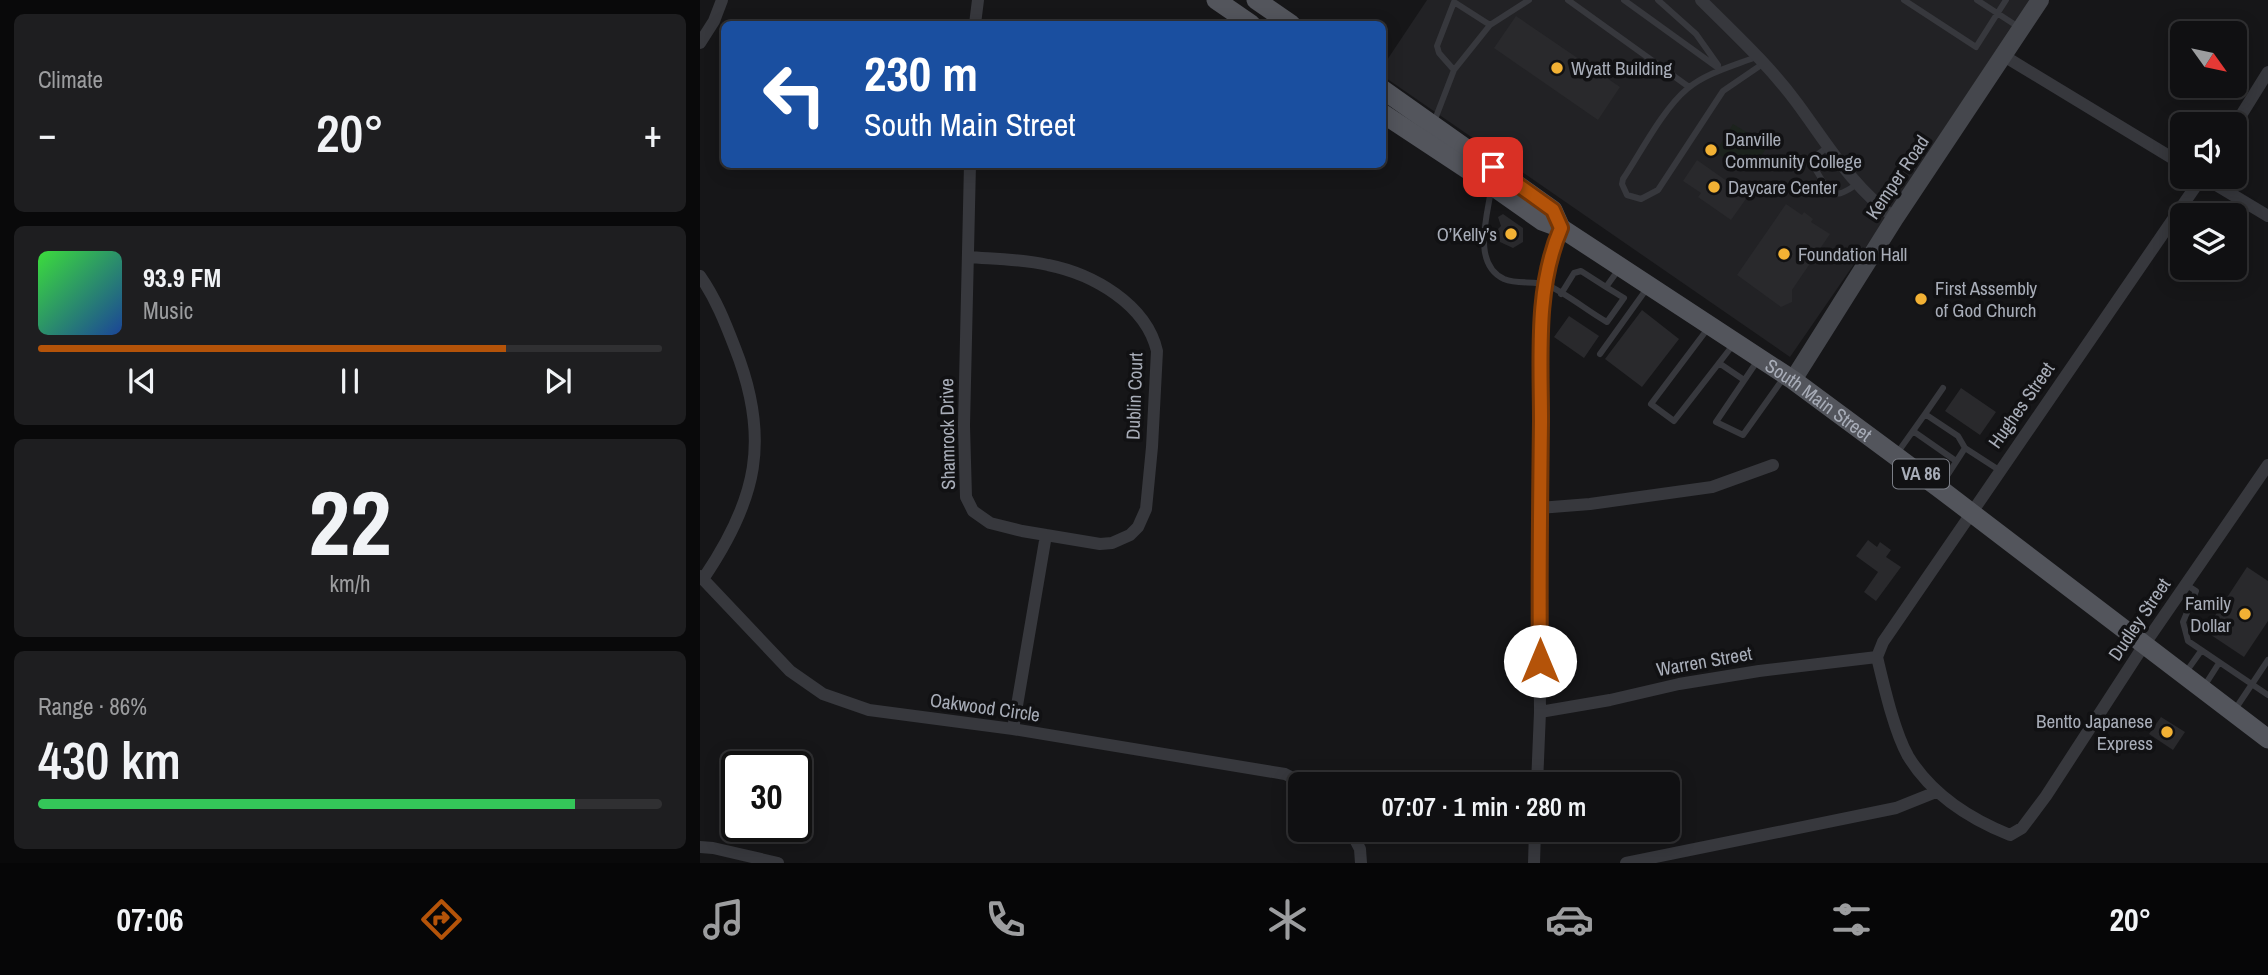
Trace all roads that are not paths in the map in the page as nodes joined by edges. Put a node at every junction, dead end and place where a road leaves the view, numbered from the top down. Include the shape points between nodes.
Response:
1 (722, 0) edge
2 (978, 0) edge
3 (1256, 0) edge
4 (1529, 0) edge
5 (1568, 0) edge
6 (1624, 0) edge
7 (1658, 0) edge
8 (1701, 0) edge
9 (1904, 0) edge
10 (1977, 0) edge
11 (2006, 0) edge
12 (2040, 0) edge
13 (1220, 1) edge
14 (1998, 13) junction
15 (975, 21) edge
16 (1247, 21) edge
17 (1287, 21) edge
18 (1490, 26) junction
19 (2022, 29) junction
20 (700, 43) edge
21 (2004, 56) junction
22 (1761, 60) junction
23 (1454, 70) junction
24 (1721, 70) junction
25 (2268, 72) edge
26 (1689, 87) junction
27 (1386, 92) edge
28 (2243, 112) edge
29 (1386, 116) edge
30 (1433, 125) junction
31 (1828, 147) junction
32 (2170, 157) edge
33 (970, 168) edge
34 (1492, 185) junction
35 (1856, 185) junction
36 (2194, 189) edge
37 (2222, 189) edge
38 (2268, 216) edge
39 (1895, 218) junction
40 (1561, 228) junction
41 (968, 257) junction
42 (1620, 267) junction
43 (700, 276) edge
44 (1545, 284) junction
45 (1650, 286) junction
46 (1609, 292) junction
47 (1561, 294) junction
48 (1710, 326) junction
49 (1735, 342) junction
50 (1600, 354) dead end
51 (1759, 358) junction
52 (1719, 363) junction
53 (1790, 378) junction
54 (1744, 380) junction
55 (1943, 388) dead end
56 (1925, 414) junction
57 (1913, 431) junction
58 (1965, 448) junction
59 (1896, 455) junction
60 (1956, 461) junction
61 (1773, 465) dead end
62 (2268, 465) edge
63 (2000, 470) junction
64 (1939, 488) junction
65 (1539, 508) junction
66 (1971, 512) junction
67 (1046, 536) junction
68 (701, 578) edge
69 (2185, 584) junction
70 (2144, 645) junction
71 (2201, 651) junction
72 (1877, 657) junction
73 (2268, 660) edge
74 (2219, 663) junction
75 (2184, 675) junction
76 (2251, 684) junction
77 (2202, 689) junction
78 (2268, 695) edge
79 (1540, 712) junction
80 (2233, 713) junction
81 (1013, 729) junction
82 (2268, 739) edge
83 (1538, 772) edge
84 (1288, 776) edge
85 (1936, 792) junction
86 (1356, 842) edge
87 (1535, 842) edge
88 (700, 847) edge
89 (778, 863) edge
90 (1361, 863) edge
91 (1534, 863) edge
92 (1626, 863) edge

1 - 20 street
2 - 15 street
3 - 17 main road
4 - 18 lane
5 - 26 lane
6 - 24 lane
7 - 24 lane via 1696,34
8 - 22 street
9 - 14 lane via 1976,47
10 - 14 lane
11 - 14 lane
12 - 19 street, Kemper Road
13 - 16 main road
14 - 19 lane
18 - 23 lane
18 - 23 lane via 1454,2 1437,46
19 - 21 street, Kemper Road
21 - 32 street
21 - 39 street, Kemper Road
22 - 24 lane
22 - 26 lane via 1723,91 1658,190 1641,199 1627,195 1623,179 1676,99
22 - 31 street
23 - 30 lane
24 - 26 lane
25 - 28 street
27 - 30 main road, South Main Street / VA 86
29 - 34 main road, South Main Street / VA 86
30 - 40 main road, South Main Street / VA 86 via 1553,210
31 - 35 street
31 - 35 lane via 1811,159 1828,190 1842,194
33 - 41 street, Shamrock Drive
34 - 40 main road, South Main Street / VA 86 via 1542,221
34 - 44 lane via 1483,244 1490,267 1503,279
35 - 39 street
36 - 63 street, Hughes Street
37 - 38 street
39 - 53 street, Kemper Road
40 - 42 main road, South Main Street / VA 86
40 - 44 street
41 - 67 street, Shamrock Drive via 966,497 973,511 990,523
41 - 67 street, Dublin Court via 1049,265 1072,272 1119,298 1154,337 1157,380 1152,447 1146,509 1138,527 1112,543
42 - 45 main road, South Main Street / VA 86
42 - 46 lane
43 - 68 street via 720,308 740,359 756,445 751,486 732,536
44 - 47 lane
44 - 65 street
45 - 48 main road, South Main Street / VA 86
45 - 50 lane
46 - 47 lane via 1581,271 1574,273
46 - 47 lane via 1623,298 1607,322 1581,301
48 - 49 main road, South Main Street / VA 86
48 - 52 lane via 1651,404 1674,421
49 - 51 main road, South Main Street / VA 86
49 - 52 lane
51 - 53 main road, South Main Street / VA 86
51 - 54 lane
52 - 54 lane
53 - 54 lane via 1743,435 1716,422
53 - 59 main road, South Main Street / VA 86
55 - 56 lane
56 - 57 lane
56 - 58 lane via 1958,436
57 - 59 lane
57 - 60 lane
58 - 60 lane
58 - 63 lane
59 - 64 main road, South Main Street / VA 86
60 - 64 lane
61 - 65 street via 1712,487
62 - 69 street, Dudley Street
63 - 66 street, Hughes Street
64 - 66 main road, South Main Street / VA 86
65 - 79 street
66 - 70 main road, South Main Street / VA 86
66 - 72 street, Hughes Street
67 - 81 street
68 - 81 street, Oakwood Circle via 790,671 823,694 869,710
69 - 70 street, Dudley Street
69 - 71 lane via 2196,592 2183,622 2188,641
70 - 75 main road, South Main Street / VA 86
70 - 85 street, Dudley Street via 2022,828 2010,835
71 - 74 lane
71 - 75 lane
72 - 79 street, Warren Street via 1759,670
72 - 85 street via 1908,755
73 - 76 lane
74 - 76 lane
74 - 77 lane
75 - 77 main road, South Main Street / VA 86
76 - 78 lane
76 - 80 lane
77 - 80 main road, South Main Street / VA 86
79 - 83 street
80 - 82 main road, South Main Street / VA 86
81 - 84 street, Oakwood Circle
85 - 92 street via 1896,808
86 - 90 street
87 - 91 street
88 - 89 street

